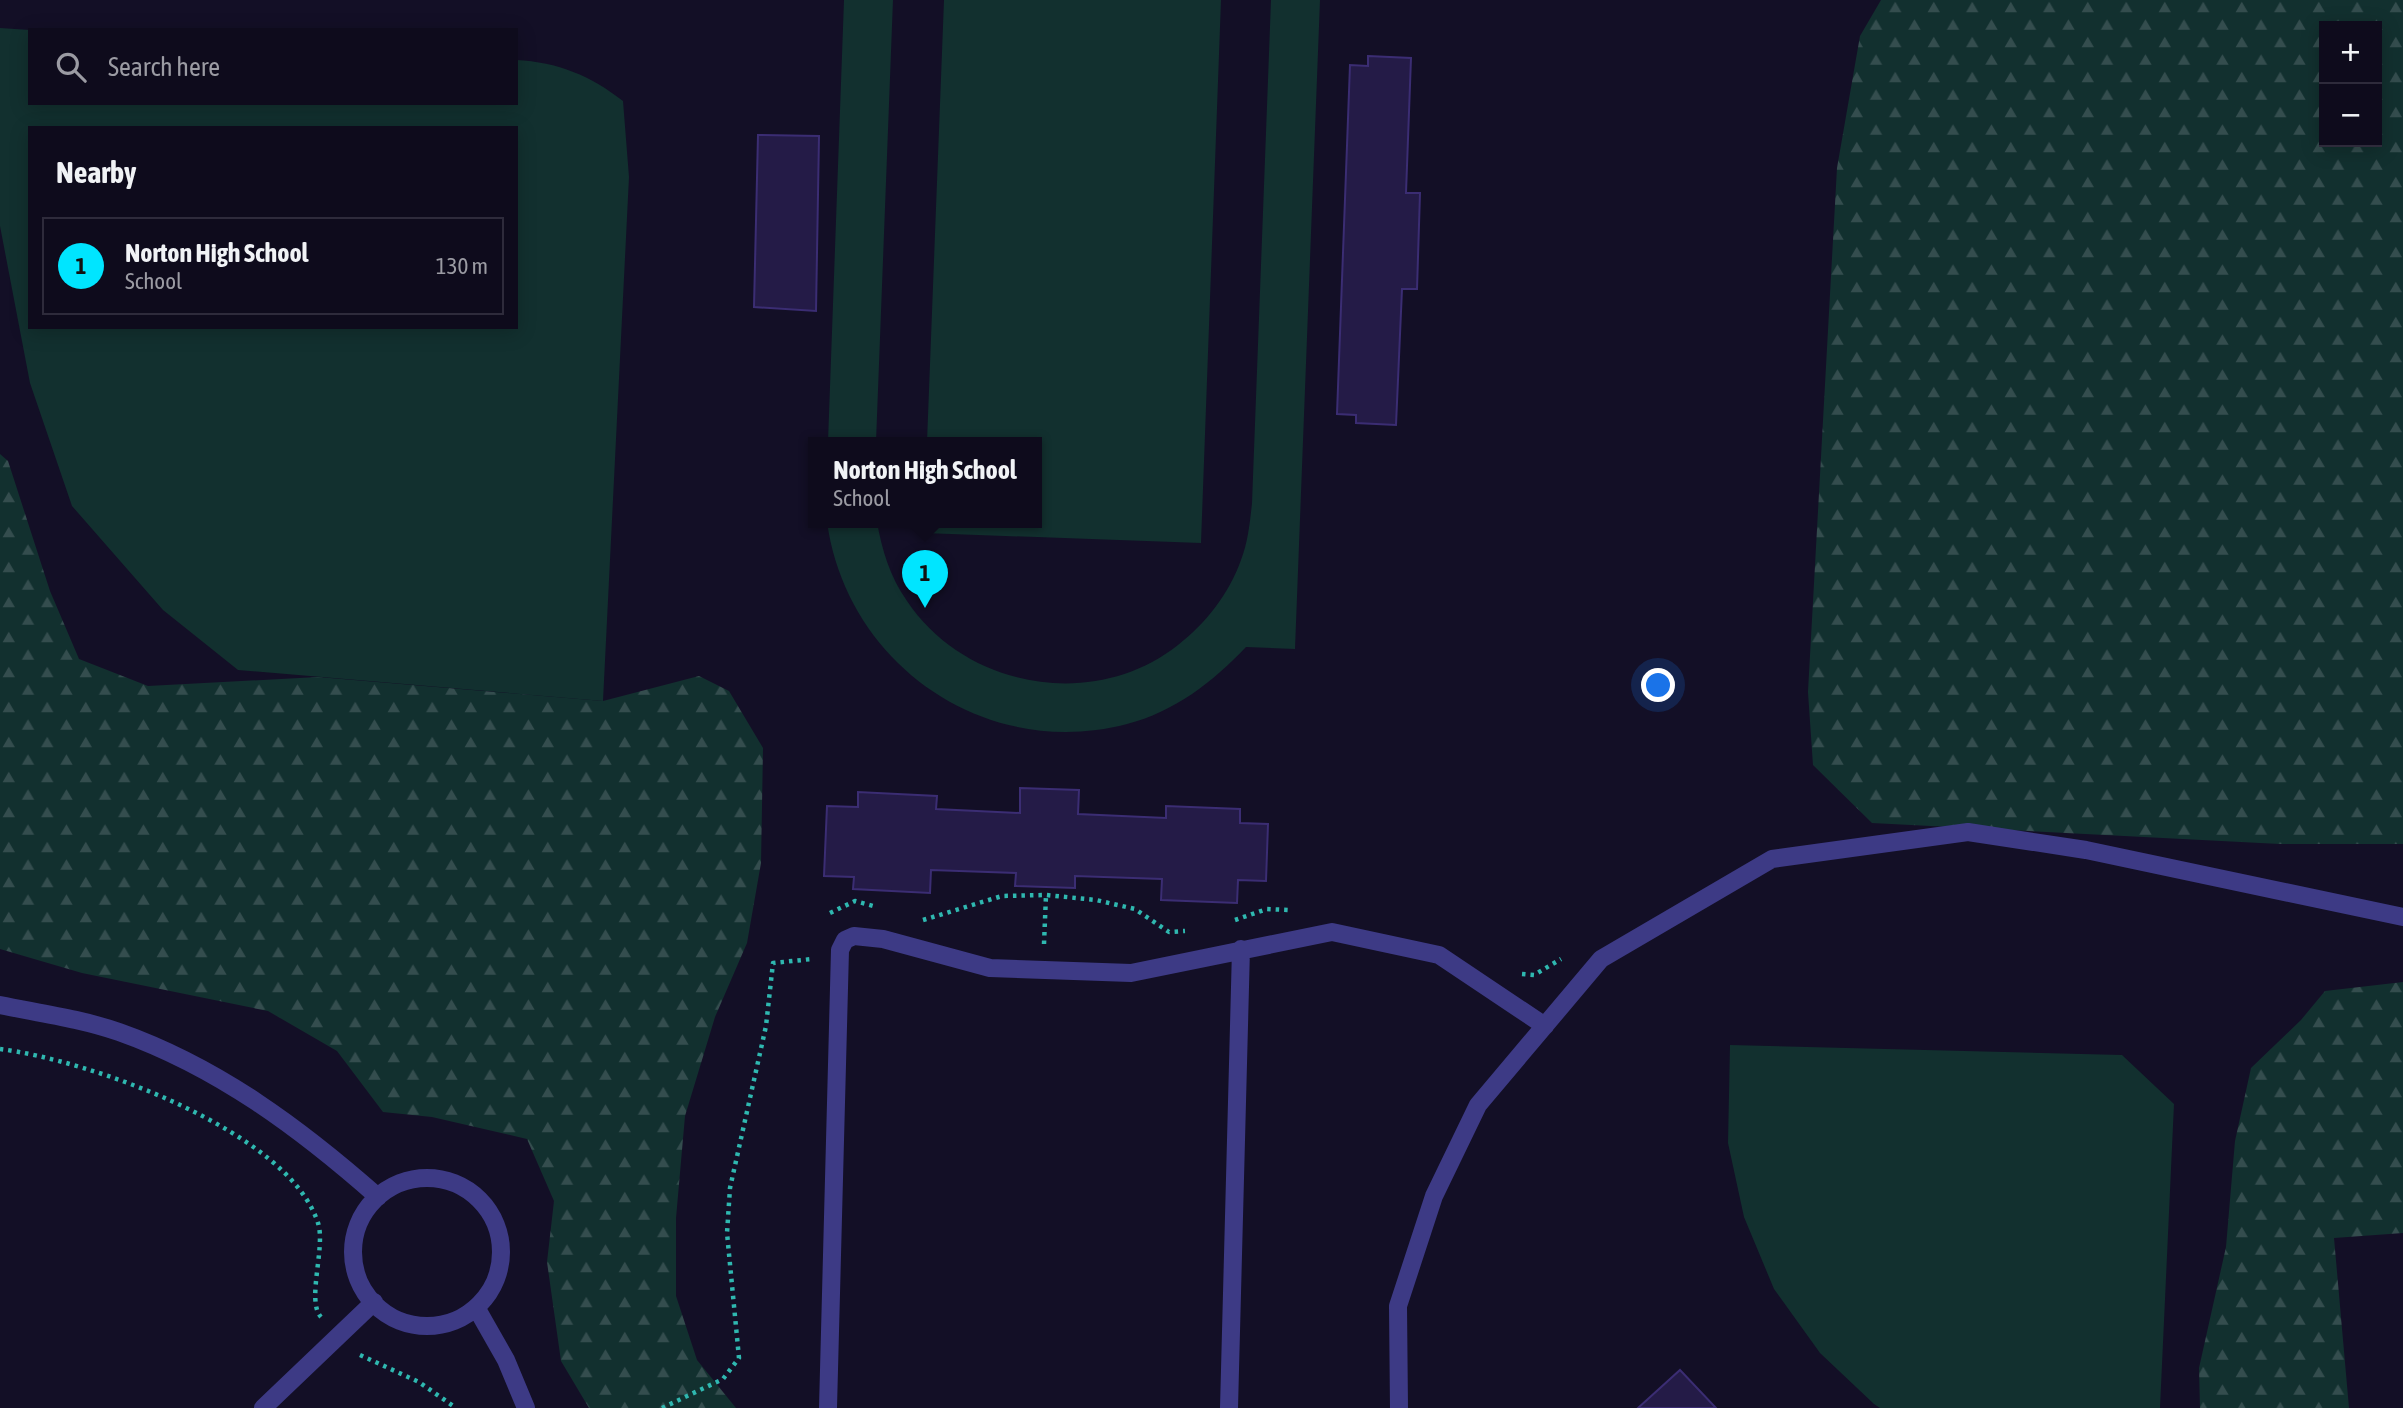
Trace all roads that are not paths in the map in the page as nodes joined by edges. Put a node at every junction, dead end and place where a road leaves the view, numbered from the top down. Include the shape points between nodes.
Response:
1 (2403, 917) edge
2 (1241, 949) junction
3 (0, 1004) edge
4 (1545, 1027) junction
5 (378, 1197) junction
6 (374, 1301) junction
7 (477, 1309) junction
8 (263, 1408) edge
9 (526, 1408) edge
10 (828, 1408) edge
11 (1229, 1408) edge
12 (1399, 1408) edge

1 - 4 lane via 2086,850 1968,832 1772,859 1601,959
2 - 4 lane via 1332,932 1439,955
2 - 10 lane via 1130,972 990,968 883,939 854,936 845,940 840,950
2 - 11 lane
3 - 5 lane via 118,1032 207,1070 313,1140
4 - 12 lane via 1478,1105 1434,1196 1398,1306
5 - 6 lane via 358,1225 353,1248 356,1272
5 - 7 lane via 411,1179 436,1178 481,1200 495,1221 501,1245 499,1270
6 - 7 lane via 403,1322 426,1325 450,1322
6 - 8 lane
7 - 9 lane

